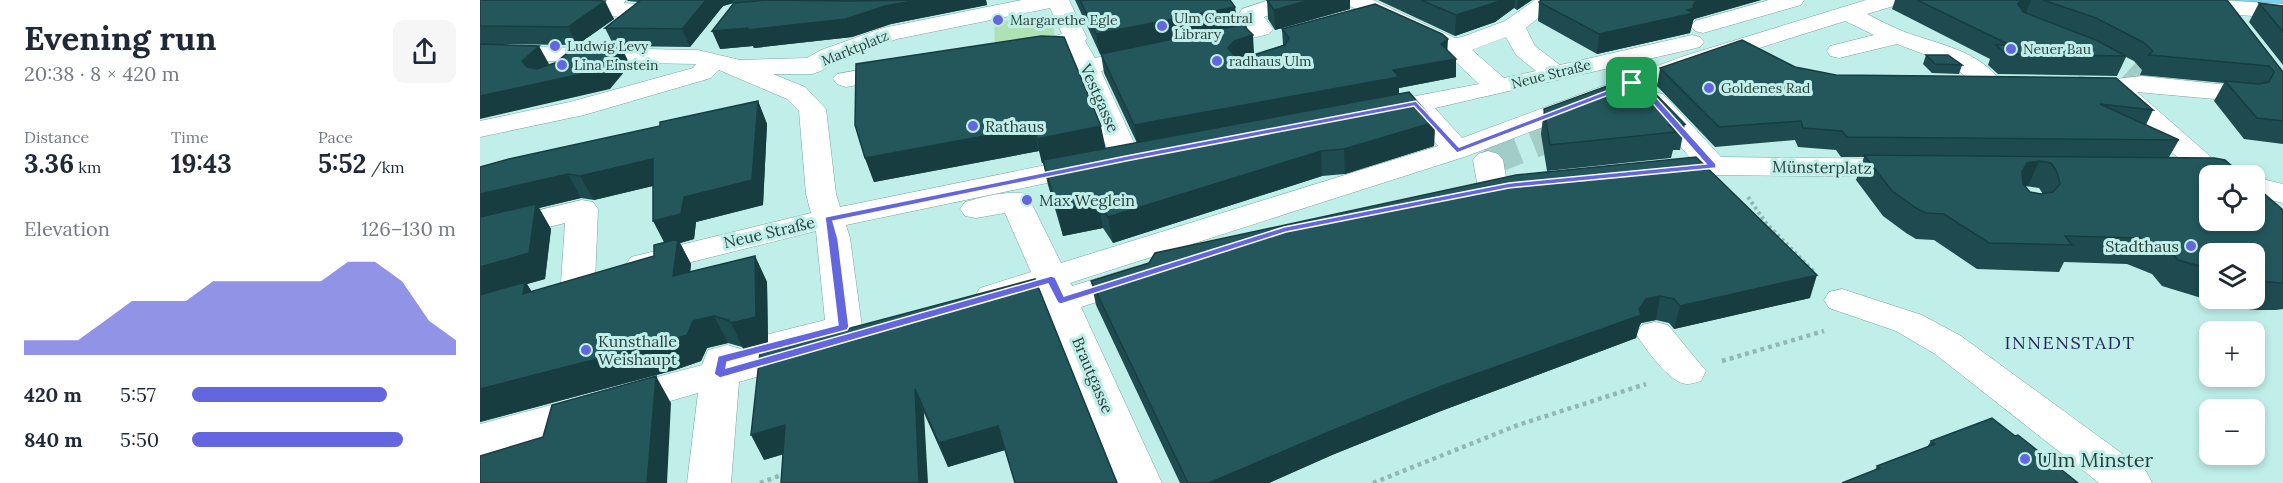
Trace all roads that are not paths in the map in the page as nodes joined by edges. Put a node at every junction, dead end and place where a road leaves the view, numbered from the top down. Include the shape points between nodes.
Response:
1 (615, 0) edge
2 (929, 0) edge
3 (1057, 0) edge
4 (1290, 0) edge
5 (1549, 0) edge
6 (1793, 0) edge
7 (1822, 0) edge
8 (1889, 0) edge
9 (2186, 0) edge
10 (2223, 6) junction
11 (644, 10) junction
12 (669, 10) edge
13 (1359, 10) edge
14 (2283, 11) edge
15 (1846, 13) junction
16 (939, 23) junction
17 (1513, 26) junction
18 (1702, 26) dead end
19 (2243, 33) edge
20 (1897, 37) junction
21 (1075, 38) junction
22 (1452, 45) junction
23 (1738, 46) junction
24 (1839, 51) dead end
25 (707, 52) junction
26 (480, 53) edge
27 (580, 56) junction
28 (1002, 56) edge
29 (1602, 62) junction
30 (1772, 64) edge
31 (735, 66) junction
32 (924, 67) edge
33 (1085, 67) junction
34 (1554, 73) junction
35 (2127, 77) junction
36 (846, 79) junction
37 (548, 80) edge
38 (1953, 83) edge
39 (2061, 84) edge
40 (1498, 87) junction
41 (796, 93) junction
42 (2248, 93) edge
43 (1640, 94) junction
44 (1416, 104) junction
45 (1346, 117) edge
46 (480, 129) edge
47 (1137, 156) joint
48 (2203, 165) edge
49 (1703, 166) junction
50 (1928, 168) edge
51 (2167, 170) edge
52 (2199, 172) edge
53 (1634, 173) edge
54 (1485, 175) junction
55 (2265, 189) edge
56 (2283, 194) edge
57 (1330, 220) edge
58 (830, 229) junction
59 (480, 234) edge
60 (1053, 282) junction
61 (578, 283) junction
62 (546, 292) edge
63 (1842, 300) road end
64 (959, 306) edge
65 (874, 330) edge
66 (1655, 334) dead end
67 (1687, 371) road end
68 (720, 374) junction
69 (480, 440) edge
70 (709, 483) edge
71 (1140, 483) edge
72 (2130, 483) edge

1 - 11 street via 604,10
2 - 16 street
3 - 16 street, Marktplatz
3 - 21 street, Vestgasse
4 - 33 street via 1250,14 1261,28
5 - 17 street
6 - 18 street
7 - 29 street, Neue Straße via 1708,38
8 - 15 street
9 - 10 street
10 - 14 street
10 - 19 street
11 - 12 street
11 - 27 street
13 - 22 street
15 - 20 street
15 - 23 street
16 - 31 street, Marktplatz via 891,33 830,55 812,66
16 - 36 street, Marktplatz via 869,69
17 - 22 street via 1466,44
17 - 34 street via 1525,50
20 - 24 street
20 - 38 street via 1928,44 1999,84
21 - 28 street via 1036,51
21 - 33 street, Vestgasse
22 - 40 street
23 - 30 street
23 - 43 street
25 - 27 street, Marktplatz
25 - 31 street, Marktplatz
25 - 46 street via 712,63 702,73 638,95
26 - 27 street, Marktplatz
27 - 37 street
29 - 34 street, Neue Straße
29 - 43 street
31 - 41 street, Marktplatz
32 - 36 street
33 - 47 street, Vestgasse
34 - 40 street, Neue Straße
35 - 39 street
35 - 42 street
35 - 48 street
36 - 41 street, Marktplatz
40 - 44 street, Neue Straße
41 - 58 street via 812,109 821,194
43 - 49 street
43 - 54 street
44 - 45 street, Neue Straße
44 - 54 street
47 - 58 street, Neue Straße
49 - 50 street, Münsterplatz
49 - 53 street
51 - 52 street
54 - 60 street
55 - 56 street
57 - 60 street
58 - 60 street, Brautgasse via 1016,201
58 - 61 street, Neue Straße via 713,245
58 - 68 street via 844,327 722,359
59 - 61 street via 582,209
60 - 64 street
60 - 71 street, Brautgasse
61 - 62 street, Neue Straße
63 - 72 street via 1909,323 1948,345
65 - 68 street
66 - 67 street
68 - 69 street
68 - 70 street

